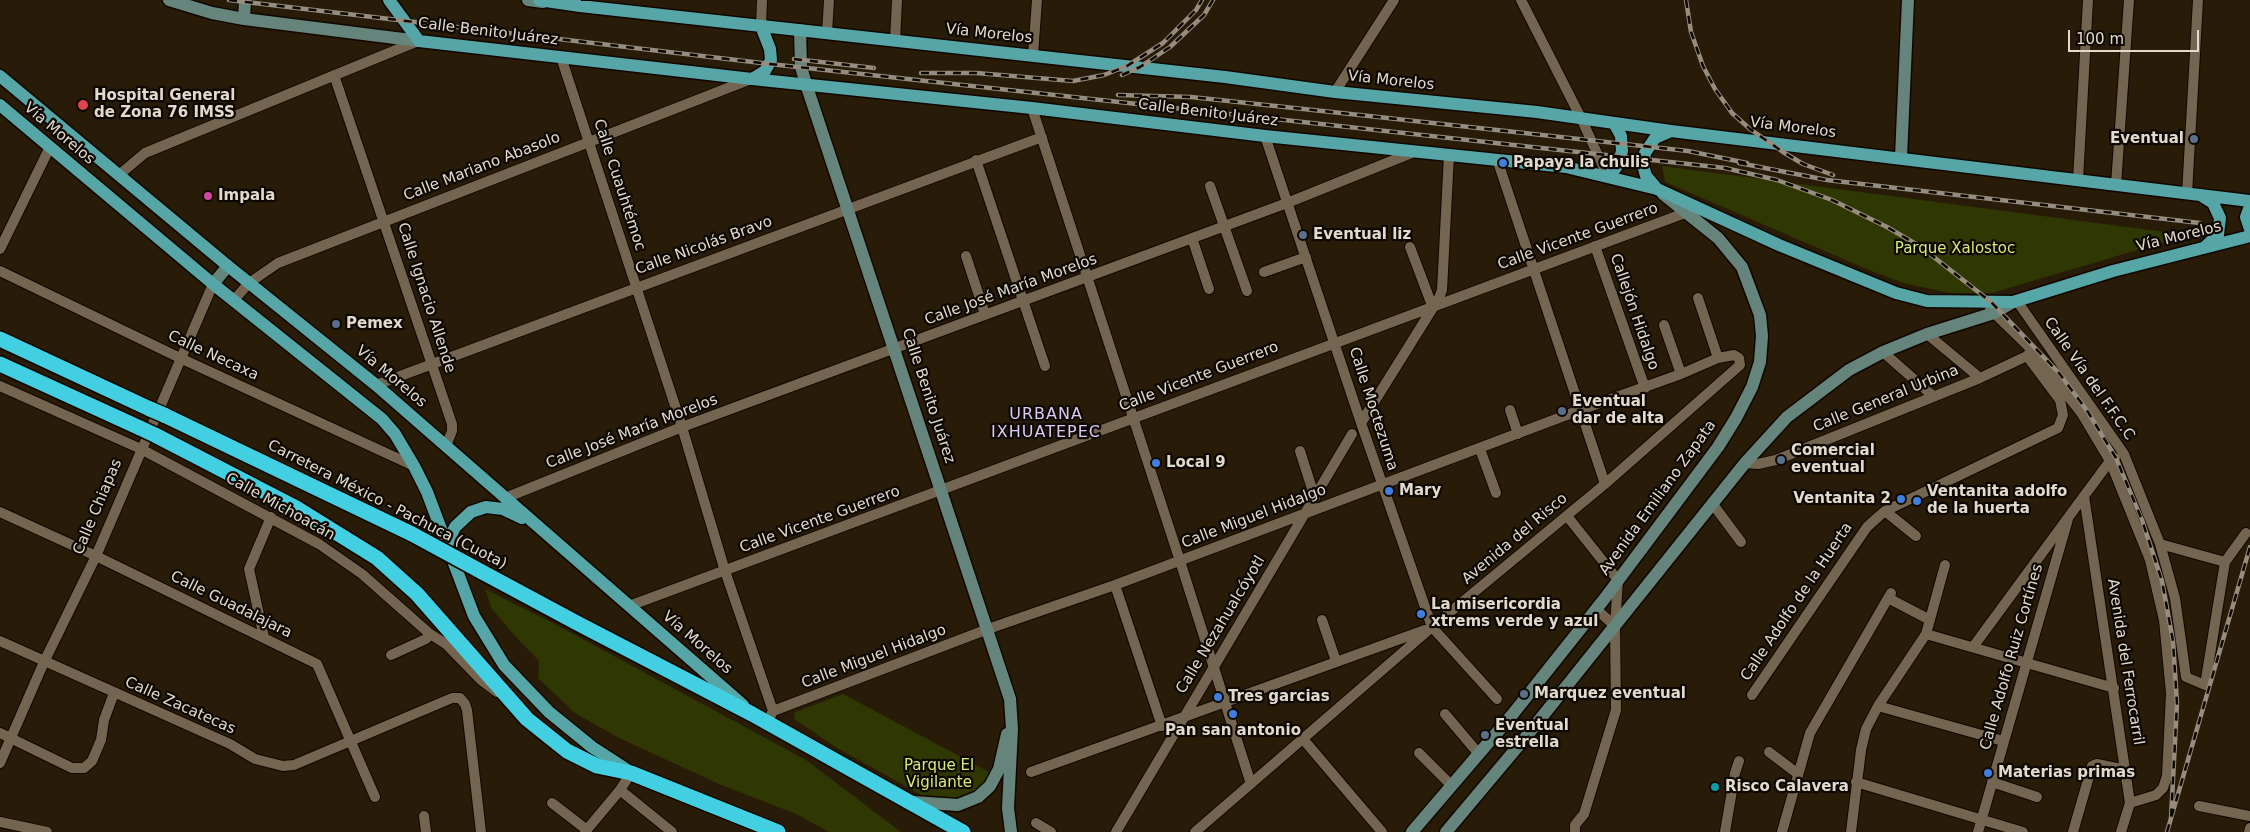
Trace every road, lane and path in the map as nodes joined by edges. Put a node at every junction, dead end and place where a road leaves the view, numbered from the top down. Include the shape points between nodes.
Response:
1 (170, 0) edge
2 (245, 0) edge
3 (389, 0) edge
4 (528, 0) edge
5 (762, 0) edge
6 (829, 0) edge
7 (897, 0) edge
8 (1037, 0) edge
9 (1394, 0) edge
10 (1521, 0) edge
11 (1908, 0) edge
12 (2088, 0) edge
13 (2129, 0) edge
14 (2198, 0) edge
15 (541, 1) edge
16 (580, 3) edge
17 (244, 19) junction
18 (761, 26) junction
19 (800, 30) junction
20 (827, 33) junction
21 (419, 41) junction
22 (895, 41) junction
23 (1033, 55) junction
24 (561, 57) junction
25 (334, 75) junction
26 (0, 76) edge
27 (752, 79) junction
28 (806, 84) junction
29 (1335, 92) junction
30 (0, 105) edge
31 (1032, 108) junction
32 (1581, 118) junction
33 (1614, 123) junction
34 (1672, 131) junction
35 (1265, 136) junction
36 (1042, 137) junction
37 (589, 141) junction
38 (50, 147) junction
39 (1415, 152) junction
40 (1449, 155) junction
41 (1901, 158) junction
42 (1497, 159) junction
43 (976, 160) junction
44 (119, 175) junction
45 (1608, 176) junction
46 (2078, 180) junction
47 (2116, 185) junction
48 (1210, 186) dead end
49 (1657, 189) junction
50 (2192, 195) junction
51 (2250, 201) edge
52 (1287, 203) junction
53 (2250, 206) edge
54 (848, 208) junction
55 (1688, 209) junction
56 (384, 221) junction
57 (1224, 225) junction
58 (2250, 229) edge
59 (2250, 236) edge
60 (1192, 238) junction
61 (1596, 246) junction
62 (1410, 247) dead end
63 (2200, 249) junction
64 (0, 250) edge
65 (966, 256) dead end
66 (1306, 256) junction
67 (228, 266) junction
68 (1534, 269) junction
69 (0, 271) edge
70 (1264, 272) dead end
71 (1088, 277) junction
72 (249, 283) junction
73 (213, 284) junction
74 (637, 287) junction
75 (1209, 289) dead end
76 (1247, 291) dead end
77 (1698, 298) dead end
78 (1025, 300) junction
79 (233, 301) junction
80 (1982, 302) junction
81 (2015, 302) junction
82 (1433, 308) junction
83 (1994, 312) junction
84 (985, 314) junction
85 (1664, 325) dead end
86 (1927, 334) junction
87 (0, 339) edge
88 (1335, 342) junction
89 (896, 349) junction
90 (1883, 352) junction
91 (2030, 352) junction
92 (180, 358) junction
93 (1718, 358) junction
94 (0, 364) edge
95 (432, 364) junction
96 (1046, 366) dead end
97 (1681, 374) junction
98 (1980, 378) junction
99 (376, 385) junction
100 (0, 386) edge
101 (1644, 388) junction
102 (1933, 396) junction
103 (1510, 410) dead end
104 (1580, 410) junction
105 (1133, 418) junction
106 (1361, 423) junction
107 (682, 427) junction
108 (1352, 434) dead end
109 (1518, 434) junction
110 (446, 446) junction
111 (141, 449) junction
112 (1480, 449) junction
113 (1300, 451) dead end
114 (2124, 454) junction
115 (2110, 461) junction
116 (1745, 463) junction
117 (414, 466) junction
118 (1604, 484) junction
119 (1382, 485) junction
120 (942, 491) junction
121 (1496, 493) dead end
122 (2084, 496) junction
123 (505, 498) junction
124 (1316, 498) junction
125 (1712, 503) junction
126 (1885, 511) junction
127 (0, 512) edge
128 (1304, 515) junction
129 (1567, 516) junction
130 (271, 517) junction
131 (2068, 520) junction
132 (536, 524) junction
133 (2246, 533) dead end
134 (1916, 536) dead end
135 (1741, 542) dead end
136 (2160, 544) junction
137 (446, 547) junction
138 (96, 556) junction
139 (1180, 561) junction
140 (2225, 562) junction
141 (1945, 565) dead end
142 (725, 571) junction
143 (1618, 580) junction
144 (1115, 585) junction
145 (629, 606) junction
146 (1596, 609) junction
147 (1322, 620) dead end
148 (1930, 620) junction
149 (1615, 626) junction
150 (1432, 627) junction
151 (988, 629) junction
152 (430, 634) junction
153 (1926, 634) junction
154 (264, 637) junction
155 (0, 641) edge
156 (1973, 647) junction
157 (392, 655) dead end
158 (1336, 661) junction
159 (44, 662) junction
160 (2026, 664) junction
161 (1214, 666) junction
162 (2114, 688) junction
163 (114, 693) junction
164 (1752, 695) dead end
165 (1497, 699) dead end
166 (1226, 703) junction
167 (513, 704) junction
168 (1878, 706) junction
169 (752, 714) junction
170 (1444, 714) dead end
171 (770, 717) junction
172 (1181, 719) junction
173 (1011, 720) junction
174 (1162, 726) junction
175 (0, 734) edge
176 (12, 739) junction
177 (1303, 739) junction
178 (350, 741) junction
179 (2003, 741) junction
180 (1769, 752) dead end
181 (1419, 753) dead end
182 (1478, 754) junction
183 (1739, 761) dead end
184 (0, 764) edge
185 (2126, 770) junction
186 (1031, 772) dead end
187 (631, 773) junction
188 (1798, 774) junction
189 (1856, 782) junction
190 (1992, 782) junction
191 (1251, 784) junction
192 (1451, 785) junction
193 (620, 790) junction
194 (375, 797) dead end
195 (2037, 797) dead end
196 (913, 802) junction
197 (2130, 802) junction
198 (552, 803) dead end
199 (2200, 806) dead end
200 (424, 816) dead end
201 (2250, 816) edge
202 (1982, 820) junction
203 (0, 822) edge
204 (1036, 823) dead end
205 (2250, 828) edge
206 (25, 830) edge
207 (1573, 830) edge
208 (586, 831) edge
209 (47, 832) edge
210 (426, 832) edge
211 (481, 832) edge
212 (672, 832) edge
213 (778, 832) edge
214 (963, 832) edge
215 (1011, 832) edge
216 (1051, 832) edge
217 (1116, 832) edge
218 (1195, 832) edge
219 (1382, 832) edge
220 (1412, 832) edge
221 (1446, 832) edge
222 (1725, 832) edge
223 (1782, 832) edge
224 (1851, 832) edge
225 (1978, 832) edge
226 (2023, 832) edge
227 (2073, 832) edge
228 (2121, 832) edge
229 (2249, 832) edge

1 - 17 main road, Calle Benito Juárez
2 - 17 main road
3 - 21 main road
4 - 15 main road, Vía Morelos
5 - 18 street
6 - 20 street
7 - 22 street
8 - 23 street
9 - 29 street
10 - 32 street
11 - 41 main road
12 - 46 street
13 - 47 street
14 - 50 street
15 - 16 main road, Vía Morelos
16 - 18 main road, Vía Morelos
17 - 21 main road, Calle Benito Juárez
18 - 19 main road, Vía Morelos
18 - 27 main road via 771,60 765,71
19 - 20 main road, Vía Morelos
19 - 28 main road, Calle Benito Juárez via 801,67
20 - 22 main road, Vía Morelos
21 - 24 main road, Calle Benito Juárez
21 - 25 street
22 - 23 main road, Vía Morelos
23 - 29 main road, Vía Morelos
24 - 27 main road, Calle Benito Juárez
24 - 37 street, Calle Cuauhtémoc
25 - 44 street via 144,153
25 - 56 street, Calle Ignacio Allende
26 - 44 main road, Vía Morelos
27 - 28 main road, Calle Benito Juárez
27 - 37 street, Calle Mariano Abasolo
28 - 31 main road, Calle Benito Juárez
28 - 54 main road, Calle Benito Juárez
29 - 32 main road, Vía Morelos
30 - 38 main road, Vía Morelos
31 - 35 main road, Calle Benito Juárez
31 - 36 street
32 - 33 main road, Vía Morelos
32 - 45 street
33 - 34 main road, Vía Morelos
33 - 45 main road via 1621,136 1622,151 1618,165
34 - 41 main road, Vía Morelos
34 - 49 main road via 1655,138 1645,153 1644,171
35 - 39 main road, Calle Benito Juárez
35 - 52 street, Calle Moctezuma
36 - 43 street, Calle Nicolás Bravo
36 - 71 street
37 - 56 street, Calle Mariano Abasolo
37 - 74 street, Calle Cuauhtémoc
38 - 64 street
38 - 73 main road, Vía Morelos
39 - 40 main road, Calle Benito Juárez
39 - 52 street, Calle José María Morelos
40 - 42 main road, Calle Benito Juárez
40 - 82 street via 1442,290
41 - 46 main road, Vía Morelos
42 - 45 main road, Calle Benito Juárez via 1566,167
42 - 68 street
43 - 54 street, Calle Nicolás Bravo
43 - 78 street
44 - 67 main road, Vía Morelos
45 - 49 main road, Vía Morelos
46 - 47 main road, Vía Morelos
47 - 50 main road, Vía Morelos
48 - 57 street
49 - 55 main road, Vía Morelos
50 - 51 main road, Vía Morelos
50 - 63 main road via 2213,203 2220,218 2220,230 2214,240
52 - 57 street, Calle José María Morelos
52 - 66 street, Calle Moctezuma
53 - 58 main road via 2246,217
54 - 74 street, Calle Nicolás Bravo
54 - 89 main road, Calle Benito Juárez
55 - 61 street, Calle Vicente Guerrero
55 - 80 main road, Vía Morelos via 1896,293 1927,301
55 - 143 main road, Avenida Emiliano Zapata via 1742,267 1760,315 1760,362 1748,395 1718,447
56 - 72 street, Calle Mariano Abasolo via 278,263
56 - 95 street, Calle Ignacio Allende
57 - 60 street, Calle José María Morelos
57 - 76 street
59 - 63 main road, Vía Morelos
60 - 71 street, Calle José María Morelos
60 - 75 street
61 - 68 street, Calle Vicente Guerrero
61 - 101 street, Callejón Hidalgo
62 - 82 street
63 - 81 main road, Vía Morelos via 2112,271
65 - 84 street
66 - 70 street
66 - 88 street, Calle Moctezuma
67 - 72 main road, Vía Morelos
67 - 73 main road, Calle Chiapas
68 - 82 street, Calle Vicente Guerrero
68 - 104 street
69 - 92 street, Calle Necaxa
71 - 78 street, Calle José María Morelos
71 - 105 street
72 - 79 street, Calle Mariano Abasolo
72 - 99 main road, Vía Morelos
73 - 79 main road, Vía Morelos
73 - 92 street, Calle Chiapas
74 - 95 street, Calle Nicolás Bravo
74 - 107 street, Calle Cuauhtémoc
77 - 93 street
78 - 84 street, Calle José María Morelos
78 - 96 street
79 - 117 main road, Vía Morelos via 382,419
80 - 81 main road, Vía Morelos
80 - 83 street, Calle Vía del F.F.C.C
81 - 83 main road
81 - 114 street, Calle Vía del F.F.C.C
82 - 88 street, Calle Vicente Guerrero
82 - 106 street
83 - 86 main road
83 - 91 street, Calle Vía del F.F.C.C
84 - 89 street, Calle José María Morelos
85 - 97 street
86 - 90 main road
86 - 98 street
87 - 169 highway, Carretera México - Pachuca (Cuota), bridge via 412,534
88 - 105 street, Calle Vicente Guerrero
88 - 106 street, Calle Moctezuma
89 - 107 street, Calle José María Morelos
89 - 120 main road, Calle Benito Juárez
90 - 102 street
90 - 116 main road via 1849,370 1811,397
91 - 98 street, Calle General Urbina
91 - 115 street, Calle Vía del F.F.C.C via 2082,414
91 - 126 street, Calle Adolfo de la Huerta via 2060,400 2063,415 2058,428
92 - 111 street, Calle Chiapas
92 - 117 street, Calle Necaxa
93 - 97 street, Calle Miguel Hidalgo
93 - 118 street, Avenida del Risco via 1737,356 1740,365
94 - 167 highway, bridge via 140,428 298,509 377,558 417,594
95 - 99 street, Calle Nicolás Bravo
95 - 110 street, Calle Ignacio Allende via 452,424
97 - 101 street, Calle Miguel Hidalgo
98 - 102 street, Calle General Urbina
99 - 110 main road, Vía Morelos
100 - 111 street, Calle Michoacán
101 - 104 street, Calle Miguel Hidalgo
102 - 116 street, Calle General Urbina via 1776,460
103 - 109 street
104 - 109 street, Calle Miguel Hidalgo
104 - 118 street
105 - 120 street, Calle Vicente Guerrero
105 - 139 street
106 - 119 street, Calle Moctezuma
107 - 123 street, Calle José María Morelos
107 - 142 street, Calle Cuauhtémoc
108 - 124 street, Calle Nezahualcóyotl
109 - 112 street, Calle Miguel Hidalgo
110 - 123 main road, Vía Morelos
111 - 130 street, Calle Michoacán
111 - 138 street, Calle Chiapas
112 - 119 street, Calle Miguel Hidalgo
112 - 121 street
113 - 124 street
114 - 115 street
114 - 136 street, Calle Vía del F.F.C.C
115 - 122 street
115 - 197 street, Calle Vía del F.F.C.C via 2136,523 2159,593 2171,692 2165,785 2156,795
116 - 125 main road
117 - 137 main road, Vía Morelos via 427,492
118 - 129 street, Avenida del Risco
119 - 128 street, Calle Miguel Hidalgo
119 - 150 street, Calle Moctezuma
120 - 142 street, Calle Vicente Guerrero
120 - 151 main road, Calle Benito Juárez
122 - 131 street
122 - 162 street, Avenida del Ferrocarril
123 - 132 main road, Vía Morelos
124 - 128 street, Calle Nezahualcóyotl
125 - 135 street
125 - 149 main road
126 - 134 street
126 - 164 street, Calle Adolfo de la Huerta via 1867,527
127 - 138 street, Calle Guadalajara
128 - 139 street, Calle Miguel Hidalgo
128 - 161 street, Calle Nezahualcóyotl
129 - 143 street
129 - 150 street, Avenida del Risco
130 - 152 street, Calle Michoacán via 342,558
130 - 154 street via 249,569
131 - 156 street
131 - 160 street, Calle Adolfo Ruiz Cortínes
132 - 137 main road via 503,509 486,507 464,517 455,527
132 - 145 main road, Vía Morelos
133 - 140 street
136 - 140 street
136 - 140 street, Calle Vía del F.F.C.C via 2175,598 2186,678 2205,685
137 - 187 main road, Vía Morelos via 474,616 504,665 549,712
138 - 154 street, Calle Guadalajara
138 - 159 street, Calle Chiapas
139 - 144 street, Calle Miguel Hidalgo
139 - 161 street
141 - 148 street
142 - 145 street, Calle Vicente Guerrero
142 - 171 street, Calle Cuauhtémoc
143 - 146 main road, Avenida Emiliano Zapata
143 - 149 street
144 - 151 street, Calle Miguel Hidalgo
144 - 174 street
145 - 169 main road, Vía Morelos
146 - 149 street
146 - 182 main road, Avenida Emiliano Zapata
147 - 158 street
148 - 153 street
148 - 188 street via 1889,596 1810,733
149 - 207 street via 1616,710 1584,814
149 - 221 main road
150 - 158 street
150 - 165 street, Calle Moctezuma
150 - 177 street, Avenida del Risco
151 - 171 street, Calle Miguel Hidalgo
151 - 173 main road, Calle Benito Juárez via 1010,699
152 - 157 street
152 - 167 street, Calle Michoacán via 446,644 481,680
153 - 156 street
153 - 168 street
154 - 178 street, Calle Guadalajara via 317,664
155 - 159 street, Calle Zacatecas
156 - 160 street
158 - 166 street
159 - 163 street, Calle Zacatecas
159 - 176 street, Calle Chiapas
160 - 162 street
160 - 179 street, Calle Adolfo Ruiz Cortínes
161 - 166 street
161 - 172 street, Calle Nezahualcóyotl
162 - 185 street, Avenida del Ferrocarril
163 - 176 street via 101,740 92,761 84,768 72,768
163 - 178 street, Calle Zacatecas via 255,758 283,766 294,765
166 - 172 street
166 - 191 street
167 - 187 highway via 567,751 597,766
168 - 179 street
168 - 189 street via 1866,728
169 - 171 highway, Carretera México - Pachuca (Cuota)
170 - 182 street
171 - 196 highway, Carretera México - Pachuca (Cuota)
172 - 174 street
172 - 217 street, Calle Nezahualcóyotl
173 - 196 main road, Calle Benito Juárez via 999,768 984,792 974,800 958,805
173 - 215 main road, Calle Benito Juárez via 1008,808
174 - 186 street
175 - 176 street
176 - 184 street, Calle Chiapas
177 - 191 street, Avenida del Risco
177 - 219 street
178 - 194 street, Calle Guadalajara
178 - 211 street, Calle Zacatecas via 452,698 460,698 467,710
179 - 190 street, Calle Adolfo Ruiz Cortínes
180 - 188 street
181 - 192 street
182 - 192 main road, Avenida Emiliano Zapata
183 - 222 street
185 - 197 street, Avenida del Ferrocarril
185 - 227 street via 2097,764 2092,766
187 - 193 street
187 - 213 highway
188 - 223 street
189 - 202 street
189 - 224 street
190 - 195 street
190 - 202 street, Calle Adolfo Ruiz Cortínes
191 - 218 street, Avenida del Risco
192 - 220 main road, Avenida Emiliano Zapata
193 - 208 street
193 - 212 street
196 - 214 highway, Carretera México - Pachuca (Cuota)
197 - 228 street, Avenida del Ferrocarril
198 - 208 street
199 - 201 street
200 - 210 street
202 - 225 street, Calle Adolfo Ruiz Cortínes
202 - 226 street
203 - 206 street
204 - 216 street
205 - 229 street
206 - 209 street

